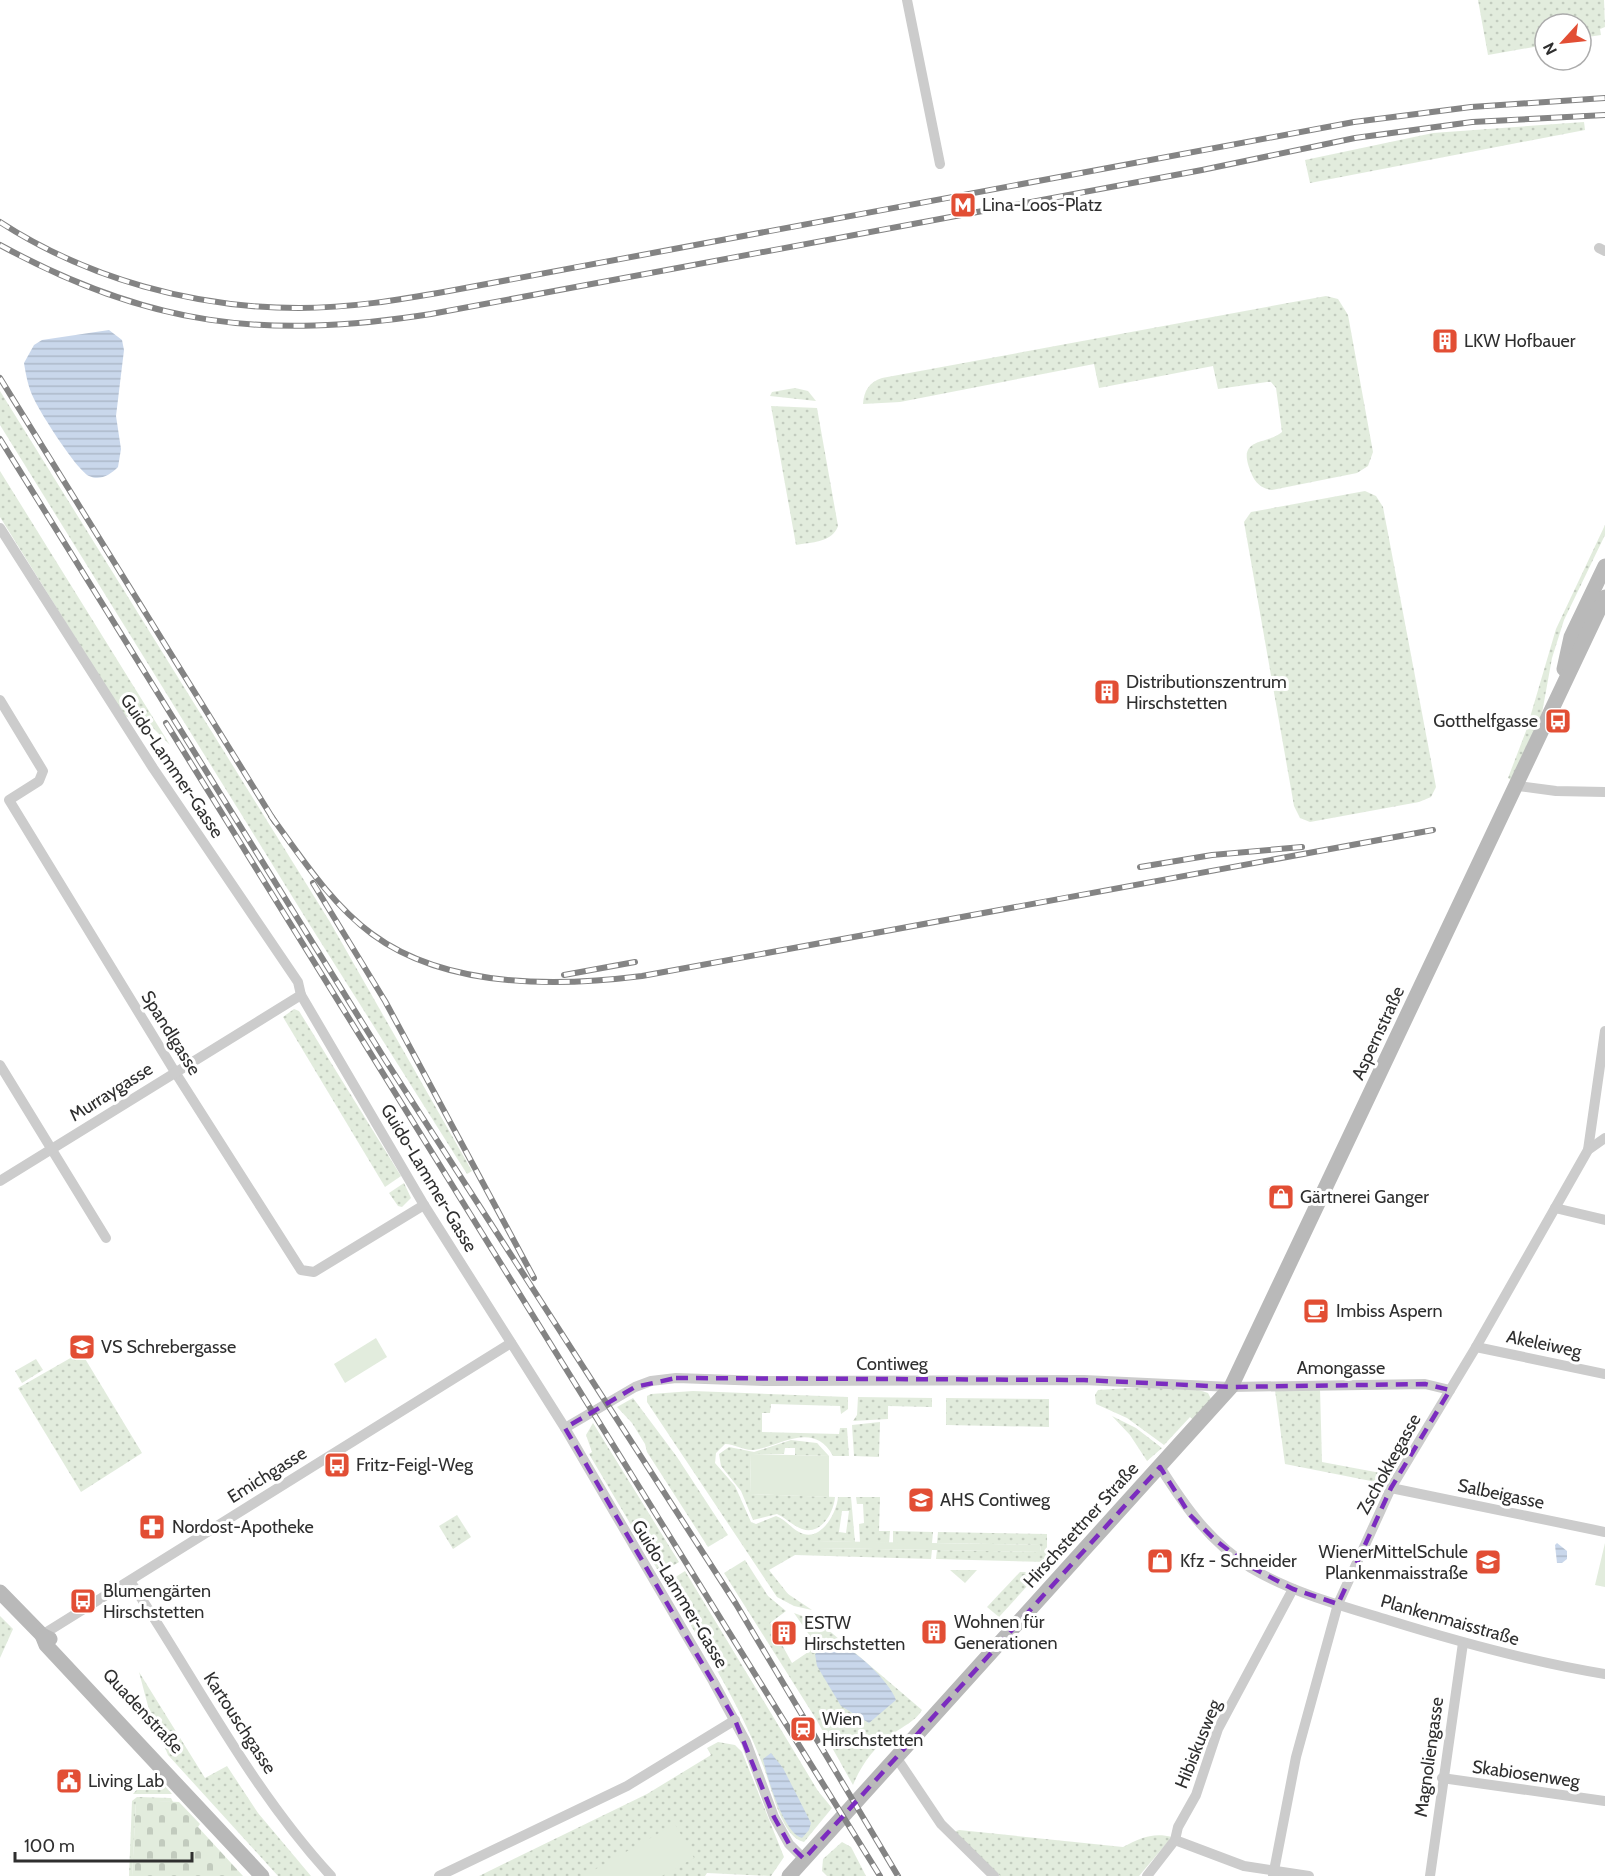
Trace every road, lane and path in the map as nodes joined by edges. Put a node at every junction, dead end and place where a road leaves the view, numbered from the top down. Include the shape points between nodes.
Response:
1 (907, 0) edge
2 (940, 164) dead end
3 (0, 528) edge
4 (1605, 566) edge
5 (1605, 597) edge
6 (1558, 695) junction
7 (0, 700) edge
8 (10, 718) junction
9 (0, 724) edge
10 (1518, 786) junction
11 (1605, 792) edge
12 (301, 995) junction
13 (1605, 1030) edge
14 (0, 1065) edge
15 (175, 1072) junction
16 (1605, 1138) edge
17 (51, 1149) junction
18 (1588, 1150) junction
19 (0, 1181) edge
20 (424, 1205) junction
21 (1555, 1208) junction
22 (1605, 1220) edge
23 (106, 1238) dead end
24 (511, 1343) junction
25 (1476, 1347) junction
26 (1605, 1374) edge
27 (1232, 1387) junction
28 (1450, 1390) junction
29 (565, 1428) junction
30 (1160, 1467) junction
31 (1391, 1488) junction
32 (1605, 1532) edge
33 (130, 1581) junction
34 (1293, 1589) junction
35 (0, 1592) edge
36 (1338, 1604) junction
37 (42, 1635) junction
38 (1463, 1643) junction
39 (1605, 1674) edge
40 (735, 1720) junction
41 (896, 1757) junction
42 (1442, 1779) junction
43 (1605, 1801) edge
44 (1175, 1840) junction
45 (804, 1859) junction
46 (1274, 1874) edge
47 (262, 1876) edge
48 (331, 1876) edge
49 (439, 1876) edge
50 (789, 1876) edge
51 (994, 1876) edge
52 (1147, 1876) edge
53 (1309, 1876) edge
54 (1430, 1876) edge

1 - 2 street
3 - 12 street, Guido-Lammer-Gasse via 147,759 298,982
4 - 6 main road, Aspernstraße via 1571,637
5 - 6 main road, Aspernstraße
6 - 10 main road, Aspernstraße
7 - 8 street, Spandlgasse
8 - 9 street
8 - 15 street, Spandlgasse via 43,771 39,782 9,800
10 - 11 street
10 - 27 main road, Aspernstraße
12 - 15 street, Murraygasse
12 - 20 street, Guido-Lammer-Gasse
13 - 18 street
14 - 17 street
15 - 17 street, Murraygasse
15 - 20 street, Spandlgasse via 301,1270 314,1272
16 - 18 street, Zschokkegasse
17 - 19 street, Murraygasse
17 - 23 street
18 - 21 street, Zschokkegasse
20 - 24 street, Guido-Lammer-Gasse
21 - 22 street
21 - 25 street, Zschokkegasse
24 - 29 street, Guido-Lammer-Gasse
24 - 33 street, Emichgasse
25 - 26 street, Akeleiweg
25 - 28 street, Zschokkegasse
27 - 28 street, Amongasse via 1425,1384
27 - 29 street, Contiweg via 1084,1380 676,1378 635,1387
27 - 30 main road, Hirschstettner Straße
28 - 31 street, Zschokkegasse
29 - 40 street, Guido-Lammer-Gasse
30 - 34 street, Plankenmaisstraße via 1190,1515 1215,1540 1251,1567
30 - 41 main road, Hirschstettner Straße
31 - 32 street, Salbeigasse
31 - 36 street, Zschokkegasse
33 - 37 street, Emichgasse
33 - 48 street, Kartouschgasse via 251,1772
34 - 36 street, Plankenmaisstraße
34 - 44 street, Hibiskusweg via 1218,1729 1196,1796
35 - 37 main road, Quadenstraße
36 - 38 street, Plankenmaisstraße
36 - 46 street, Zschokkegasse via 1296,1757
37 - 47 main road, Quadenstraße via 46,1645
38 - 39 street, Plankenmaisstraße
38 - 42 street, Magnoliengasse
40 - 45 street, Guido-Lammer-Gasse via 774,1817 789,1845
40 - 49 street via 635,1781
41 - 45 main road, Hirschstettner Straße
41 - 51 street via 941,1824
42 - 43 street, Skabiosenweg
42 - 54 street, Magnoliengasse
44 - 46 street
44 - 52 street, Hibiskusweg
45 - 50 main road, Hirschstettner Straße
46 - 53 street

